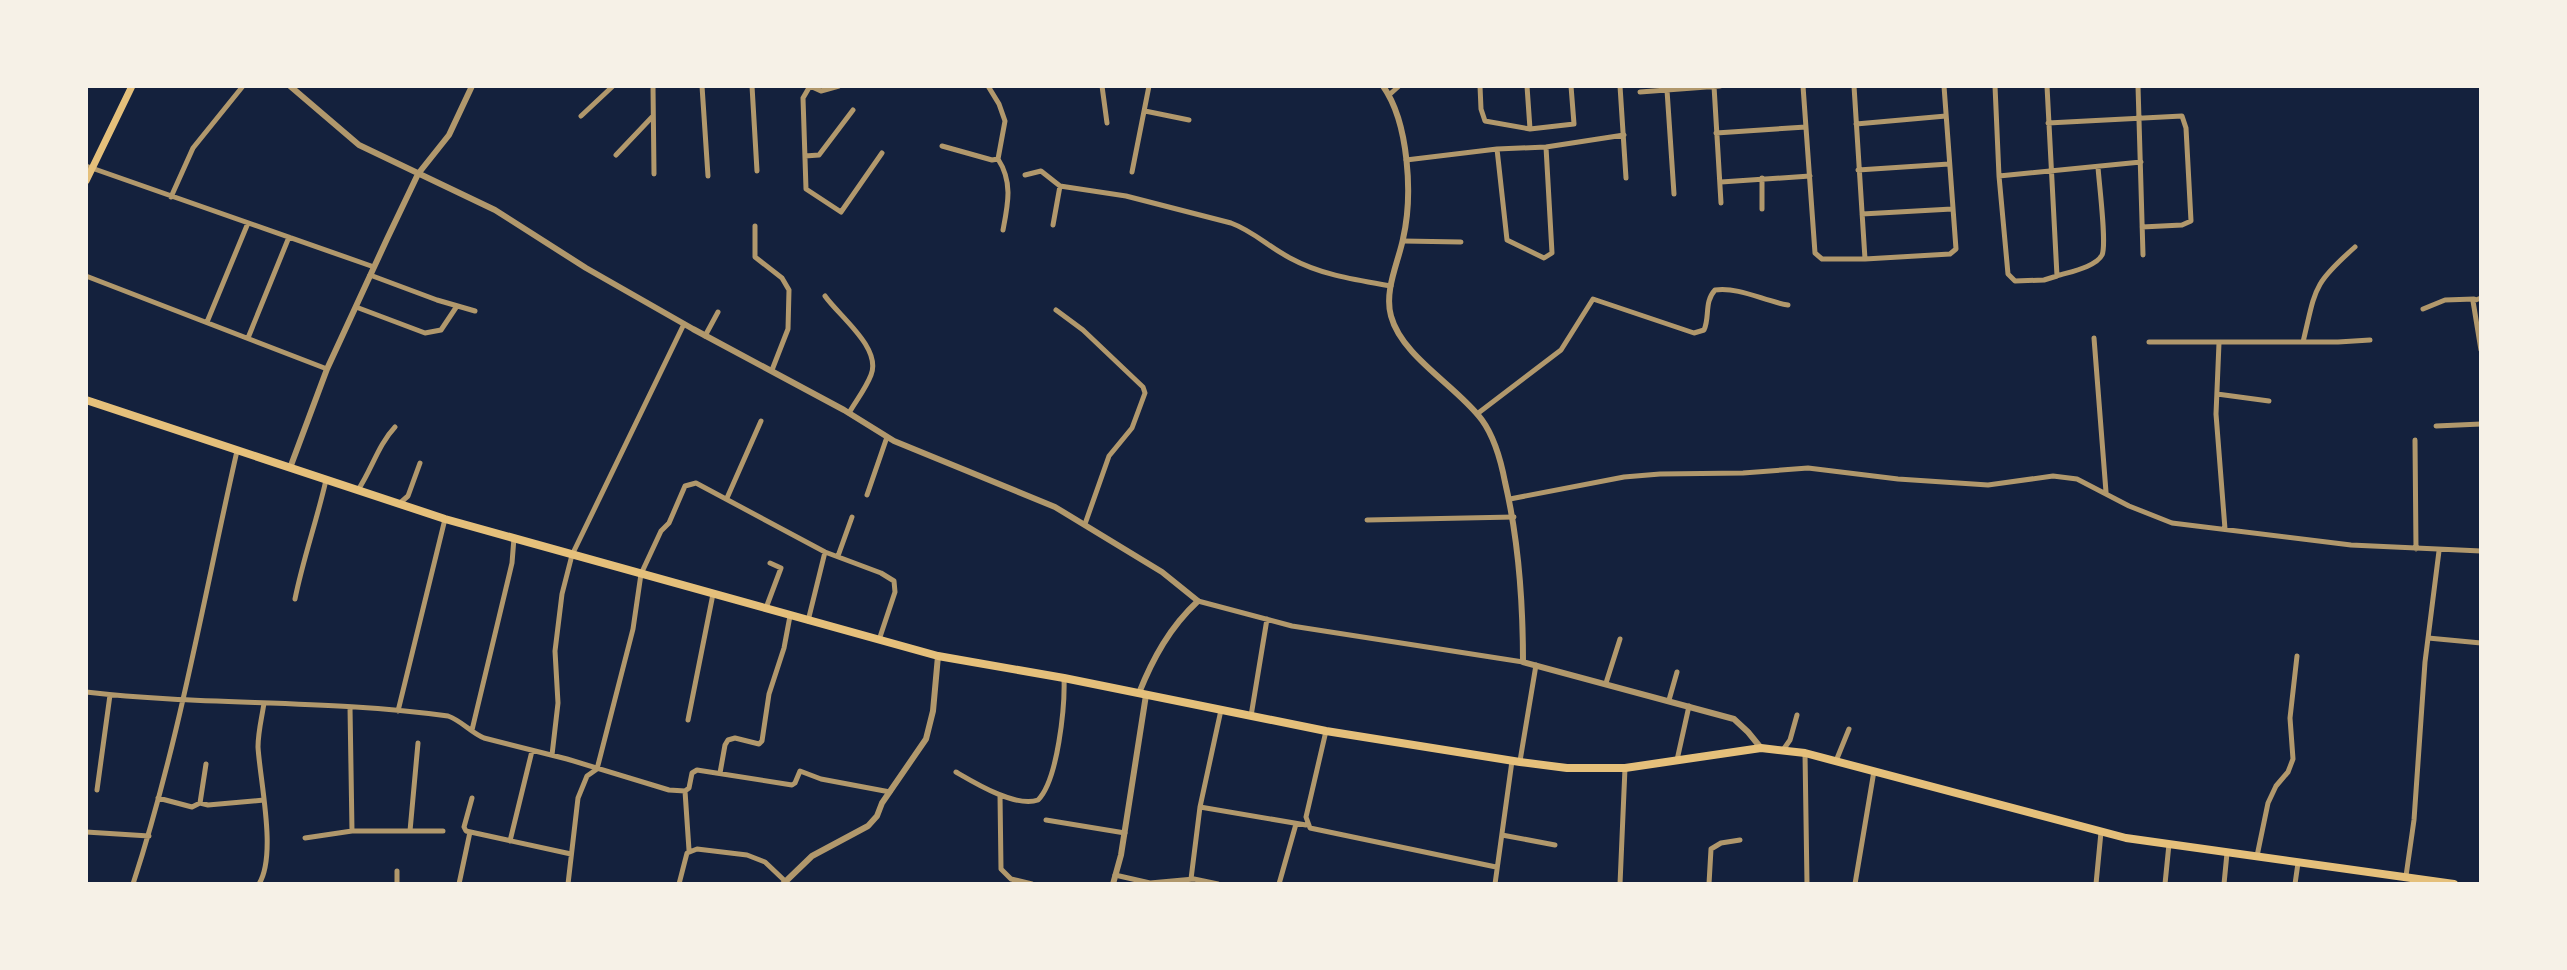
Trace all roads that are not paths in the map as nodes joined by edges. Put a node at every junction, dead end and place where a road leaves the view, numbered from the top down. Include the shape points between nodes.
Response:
1 (132, 86) edge
2 (243, 86) edge
3 (290, 86) edge
4 (472, 86) edge
5 (613, 86) edge
6 (653, 86) edge
7 (702, 86) edge
8 (752, 86) edge
9 (810, 86) edge
10 (839, 86) edge
11 (988, 86) edge
12 (1102, 86) edge
13 (1149, 86) edge
14 (1383, 86) edge
15 (1399, 86) edge
16 (1480, 86) edge
17 (1527, 86) edge
18 (1571, 86) edge
19 (1620, 86) edge
20 (1714, 86) edge
21 (1720, 86) edge
22 (1803, 86) edge
23 (1854, 86) edge
24 (1944, 86) edge
25 (1995, 86) edge
26 (2047, 86) edge
27 (2138, 86) edge
28 (1667, 90) junction
29 (1640, 92) dead end
30 (1389, 95) junction
31 (853, 110) dead end
32 (1145, 111) junction
33 (581, 116) dead end
34 (653, 116) junction
35 (1946, 116) junction
36 (2139, 118) junction
37 (1189, 120) dead end
38 (1107, 123) dead end
39 (2048, 123) junction
40 (1856, 124) junction
41 (1806, 127) junction
42 (1530, 129) junction
43 (1716, 133) junction
44 (1624, 135) junction
45 (942, 146) dead end
46 (1546, 147) junction
47 (1497, 149) junction
48 (882, 153) dead end
49 (616, 155) dead end
50 (805, 156) junction
51 (998, 159) junction
52 (1406, 160) junction
53 (2141, 162) junction
54 (1949, 164) junction
55 (89, 167) edge
56 (2098, 167) junction
57 (2050, 169) junction
58 (1858, 170) junction
59 (757, 171) dead end
60 (1132, 172) dead end
61 (418, 174) junction
62 (654, 174) dead end
63 (1025, 175) dead end
64 (708, 176) dead end
65 (1810, 176) junction
66 (1999, 176) junction
67 (1626, 178) dead end
68 (1762, 178) junction
69 (86, 181) edge
70 (1721, 182) junction
71 (1060, 186) junction
72 (1674, 194) dead end
73 (171, 197) junction
74 (1721, 203) dead end
75 (1762, 209) dead end
76 (1952, 209) junction
77 (1862, 214) junction
78 (248, 223) junction
79 (1053, 225) dead end
80 (755, 226) dead end
81 (2142, 227) junction
82 (1003, 230) dead end
83 (289, 237) junction
84 (1403, 241) junction
85 (1461, 242) dead end
86 (2355, 247) dead end
87 (2143, 255) dead end
88 (1865, 259) junction
89 (374, 267) junction
90 (370, 275) junction
91 (86, 276) edge
92 (2057, 276) junction
93 (1391, 286) junction
94 (825, 296) dead end
95 (2481, 298) edge
96 (2474, 299) junction
97 (1788, 305) dead end
98 (457, 306) junction
99 (356, 307) junction
100 (2423, 309) dead end
101 (1056, 310) dead end
102 (475, 311) dead end
103 (718, 312) dead end
104 (207, 322) junction
105 (684, 324) junction
106 (705, 336) junction
107 (248, 338) junction
108 (2094, 338) dead end
109 (2370, 340) dead end
110 (2149, 342) dead end
111 (2303, 342) junction
112 (2219, 343) junction
113 (2481, 350) edge
114 (327, 369) junction
115 (772, 370) junction
116 (2217, 394) junction
117 (86, 400) edge
118 (2269, 401) dead end
119 (849, 413) junction
120 (1477, 414) junction
121 (761, 421) dead end
122 (2481, 424) edge
123 (2436, 426) dead end
124 (395, 427) dead end
125 (887, 437) junction
126 (2415, 440) dead end
127 (237, 451) junction
128 (420, 463) dead end
129 (290, 468) junction
130 (326, 480) junction
131 (358, 490) junction
132 (2106, 493) junction
133 (867, 495) dead end
134 (727, 498) junction
135 (1510, 499) junction
136 (399, 504) junction
137 (852, 517) dead end
138 (1514, 517) junction
139 (445, 519) junction
140 (1367, 520) dead end
141 (1085, 524) junction
142 (2225, 529) junction
143 (514, 538) junction
144 (2416, 549) junction
145 (2439, 551) junction
146 (2481, 551) edge
147 (825, 552) junction
148 (572, 555) junction
149 (838, 556) junction
150 (770, 563) dead end
151 (641, 574) junction
152 (713, 594) junction
153 (295, 599) dead end
154 (1198, 601) junction
155 (765, 609) junction
156 (790, 616) junction
157 (1267, 619) junction
158 (808, 621) junction
159 (2428, 638) junction
160 (1620, 639) dead end
161 (878, 640) junction
162 (2481, 643) edge
163 (938, 656) junction
164 (2297, 656) dead end
165 (1523, 662) junction
166 (1536, 665) junction
167 (1677, 672) dead end
168 (1064, 678) junction
169 (1606, 683) junction
170 (86, 692) edge
171 (1142, 694) junction
172 (110, 695) junction
173 (1669, 700) junction
174 (182, 701) junction
175 (264, 703) junction
176 (1689, 706) junction
177 (350, 707) junction
178 (1221, 710) junction
179 (398, 711) junction
180 (1797, 715) dead end
181 (1251, 716) junction
182 (688, 720) dead end
183 (1849, 729) dead end
184 (471, 731) junction
185 (1326, 731) junction
186 (418, 743) dead end
187 (1761, 748) junction
188 (1783, 750) junction
189 (532, 751) junction
190 (1805, 753) junction
191 (552, 755) junction
192 (1677, 760) junction
193 (1836, 761) junction
194 (1516, 762) junction
195 (206, 764) dead end
196 (1625, 768) junction
197 (597, 769) junction
198 (1874, 771) junction
199 (956, 772) dead end
200 (720, 773) junction
201 (97, 790) dead end
202 (685, 791) junction
203 (890, 792) junction
204 (1000, 794) junction
205 (158, 798) junction
206 (472, 798) dead end
207 (264, 800) junction
208 (200, 803) junction
209 (1200, 807) junction
210 (1046, 820) dead end
211 (1296, 824) junction
212 (1307, 825) junction
213 (352, 831) junction
214 (410, 831) junction
215 (443, 831) dead end
216 (86, 832) edge
217 (470, 832) junction
218 (2101, 832) junction
219 (1125, 833) junction
220 (1502, 835) junction
221 (149, 836) junction
222 (305, 838) dead end
223 (1740, 840) dead end
224 (510, 841) junction
225 (2169, 844) junction
226 (1555, 845) dead end
227 (689, 850) junction
228 (2227, 853) junction
229 (571, 854) junction
230 (2257, 856) junction
231 (2298, 863) junction
232 (1496, 867) junction
233 (397, 871) dead end
234 (1115, 875) junction
235 (2406, 876) junction
236 (1191, 879) junction
237 (2424, 882) edge
238 (784, 883) edge
239 (133, 884) edge
240 (259, 884) edge
241 (397, 884) edge
242 (459, 884) edge
243 (568, 884) edge
244 (679, 884) edge
245 (1032, 884) edge
246 (1113, 884) edge
247 (1218, 884) edge
248 (1279, 884) edge
249 (1495, 884) edge
250 (1620, 884) edge
251 (1709, 884) edge
252 (1807, 884) edge
253 (1855, 884) edge
254 (2096, 884) edge
255 (2165, 884) edge
256 (2224, 884) edge
257 (2295, 884) edge
258 (2454, 884) edge

1 - 55 main road
2 - 73 street via 193,148
3 - 61 street via 348,138
4 - 61 street via 449,135
5 - 33 street
6 - 34 street
7 - 64 street
8 - 59 street
9 - 10 street via 821,91
9 - 50 street via 803,98
11 - 51 street via 1005,121
12 - 38 street
13 - 32 street
14 - 30 street
15 - 30 street
16 - 42 street via 1485,121
17 - 42 street
18 - 42 street via 1574,124
19 - 44 street
20 - 21 street
20 - 28 street
20 - 43 street
22 - 41 street
23 - 40 street
24 - 35 street
25 - 66 street
26 - 39 street
27 - 36 street
28 - 29 street
28 - 72 street
30 - 52 street
31 - 50 street via 819,155
32 - 37 street
32 - 60 street
34 - 49 street
34 - 62 street
35 - 40 street
35 - 54 street
36 - 39 street
36 - 53 street
36 - 81 street via 2179,115 2184,120 2192,215 2182,225
39 - 57 street
40 - 58 street
41 - 43 street
41 - 65 street
43 - 70 street
44 - 46 street
44 - 67 street
45 - 51 street
46 - 47 street
46 - 47 street via 1552,253 1544,258 1507,240
47 - 52 street
48 - 50 street via 841,212 806,189
51 - 82 street via 1009,193
52 - 84 street
53 - 56 street
53 - 81 street
54 - 58 street
54 - 76 street
55 - 69 main road
55 - 73 street
56 - 57 street
56 - 92 street via 2103,253 2100,259
57 - 66 street
57 - 92 street
58 - 77 street
61 - 89 street
61 - 105 street via 495,210
63 - 71 street via 1041,171
65 - 68 street
65 - 88 street via 1815,253
66 - 92 street via 2011,279
68 - 70 street
68 - 75 street
70 - 74 street
71 - 79 street
71 - 93 street via 1126,196 1231,223 1323,272
73 - 78 street
76 - 77 street
76 - 88 street via 1954,253
77 - 88 street
78 - 83 street
78 - 104 street
80 - 115 street via 755,257 789,290 788,329
81 - 87 street
83 - 89 street
83 - 107 street
84 - 85 street
84 - 93 street
86 - 111 street via 2317,286
89 - 90 street
90 - 98 street
90 - 99 street
91 - 104 street
93 - 120 street via 1391,317 1403,339
94 - 119 street via 862,339 873,361
95 - 96 street
96 - 100 street via 2445,300
96 - 113 street
97 - 120 street via 1715,290 1708,301 1706,326 1694,333 1593,299 1561,350
98 - 99 street via 441,330 427,333
98 - 102 street
99 - 114 street
101 - 141 street via 1145,393 1132,428 1109,456
103 - 106 street
104 - 107 street
105 - 106 street
105 - 148 street
106 - 115 street
107 - 114 street
108 - 132 street
109 - 111 street
110 - 112 street
111 - 112 street
112 - 116 street
114 - 129 street
115 - 119 street
116 - 118 street
116 - 142 street
117 - 127 main road
119 - 125 street
120 - 135 street via 1495,444
121 - 134 street
122 - 123 street
124 - 131 street
125 - 133 street
125 - 141 street
126 - 144 street
127 - 129 main road
127 - 174 street
128 - 136 street via 408,496
129 - 130 main road
130 - 131 main road
130 - 153 street
131 - 136 main road
132 - 135 street via 2065,477 1988,485 1808,468 1639,476
132 - 142 street via 2172,523
134 - 147 street
134 - 151 street via 696,483 685,486
135 - 138 street
136 - 139 main road
137 - 149 street
138 - 140 street
138 - 165 street
139 - 143 main road
139 - 179 street
141 - 154 street
142 - 144 street
143 - 148 main road
143 - 184 street
144 - 145 street
145 - 146 street
145 - 159 street
147 - 149 street
147 - 158 street
148 - 151 main road
148 - 191 street via 555,651 558,703
149 - 161 street via 895,583
150 - 155 street via 781,568
151 - 152 main road
151 - 197 street via 633,629
152 - 155 main road
152 - 182 street
154 - 157 street
154 - 171 street via 1159,649
155 - 156 main road
156 - 158 main road
156 - 200 street via 762,741 728,740
157 - 165 street
157 - 181 street
158 - 161 main road
159 - 162 street
159 - 235 street
160 - 169 street
161 - 163 main road
163 - 168 main road
163 - 203 street via 926,739
164 - 230 street via 2290,718 2293,759 2268,803
165 - 166 street
166 - 169 street
166 - 194 street
167 - 173 street
168 - 171 main road
168 - 204 street via 1059,742 1042,796 1024,802
169 - 173 street
170 - 172 street
171 - 178 main road
171 - 219 street
172 - 174 street
172 - 201 street
173 - 176 street
174 - 175 street
174 - 205 street
175 - 177 street
175 - 207 street via 258,746
176 - 187 street via 1734,719
176 - 192 street
177 - 179 street
177 - 213 street
178 - 181 main road
178 - 209 street
179 - 184 street via 459,719
180 - 188 street
181 - 185 main road
183 - 193 street
184 - 189 street
185 - 194 main road
185 - 212 street
186 - 214 street
187 - 188 main road
187 - 192 main road
188 - 190 main road
189 - 191 street
189 - 224 street
190 - 193 main road
190 - 252 street
191 - 197 street
192 - 196 main road
193 - 198 main road
194 - 196 main road
194 - 220 street
195 - 208 street
196 - 250 street
197 - 202 street
197 - 229 street via 581,788
198 - 218 main road
198 - 253 street
199 - 204 street
200 - 202 street via 695,770
200 - 203 street via 792,785 800,771
202 - 227 street
203 - 238 street via 868,826 812,856
204 - 245 street via 1001,869 1011,879
205 - 208 street via 192,807
205 - 221 street
206 - 217 street via 464,827
207 - 208 street
207 - 240 street via 267,866
209 - 211 street
209 - 236 street
210 - 219 street
211 - 212 street
211 - 248 street
212 - 232 street
213 - 214 street
213 - 222 street
214 - 215 street
216 - 221 street
217 - 224 street
217 - 242 street
218 - 225 main road
218 - 254 street
219 - 234 street
220 - 226 street
220 - 232 street
221 - 239 street
223 - 251 street via 1711,849
224 - 229 street
225 - 228 main road
225 - 255 street
227 - 238 street via 759,859
227 - 244 street
228 - 230 main road
228 - 256 street
229 - 243 street
230 - 231 main road
231 - 235 main road
231 - 257 street
232 - 249 street
233 - 241 street
234 - 236 street via 1150,883
234 - 246 street
235 - 237 main road
236 - 247 street
237 - 258 main road

